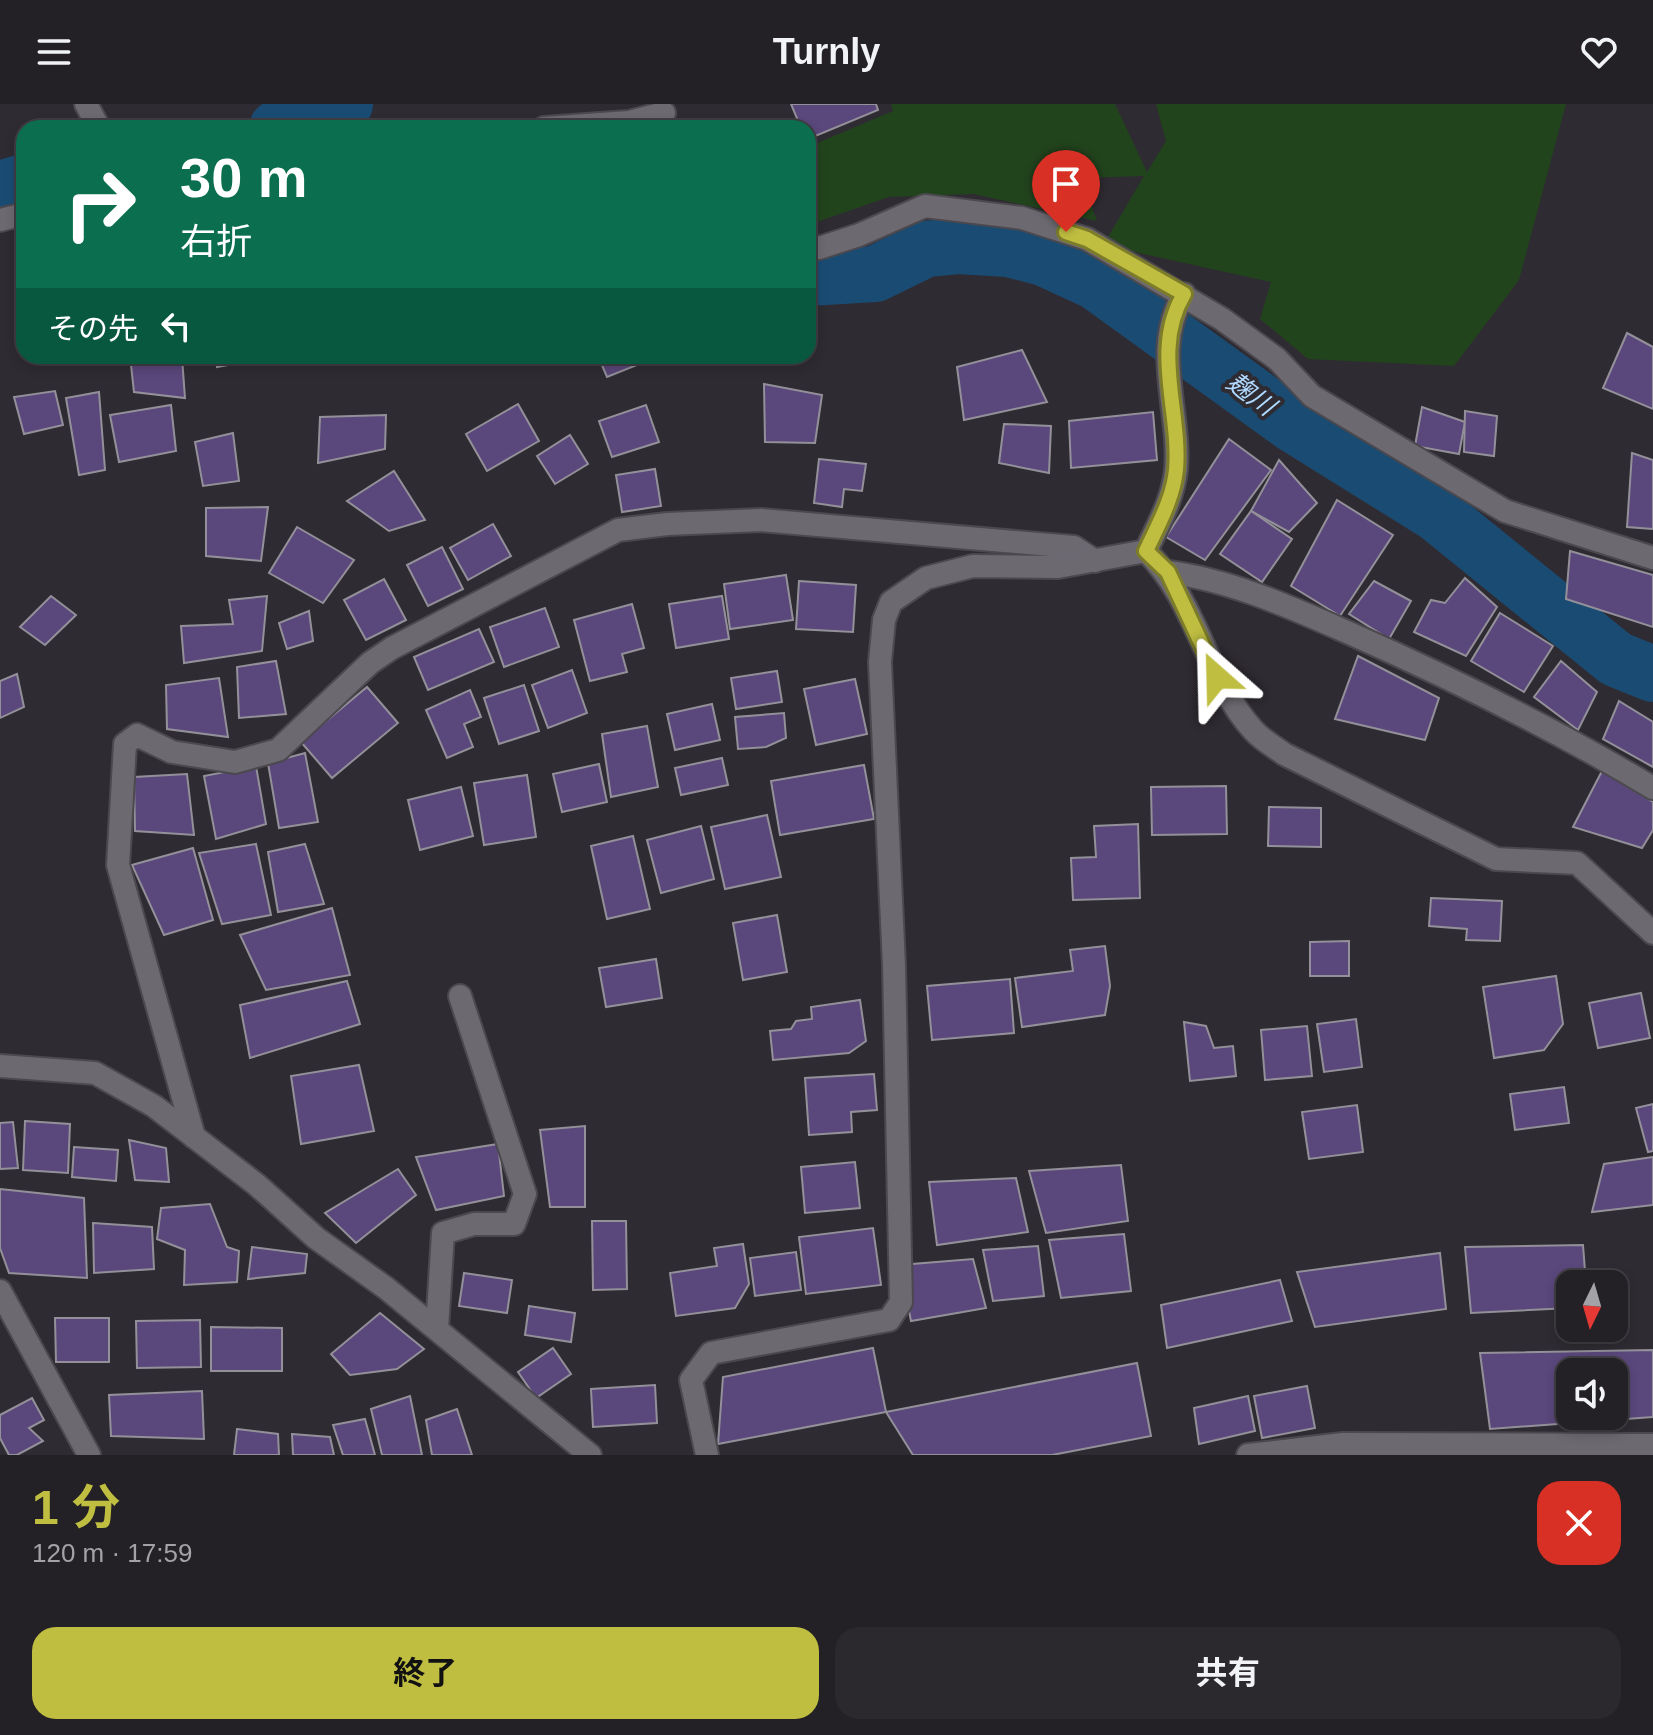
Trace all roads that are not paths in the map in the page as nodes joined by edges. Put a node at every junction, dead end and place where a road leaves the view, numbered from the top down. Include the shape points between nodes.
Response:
1 (665, 115) edge
2 (639, 120) edge
3 (816, 248) edge
4 (1180, 300) junction
5 (1146, 551) junction
6 (1653, 558) edge
7 (1095, 561) junction
8 (1168, 572) junction
9 (1653, 788) edge
10 (1646, 925) edge
11 (1653, 953) edge
12 (460, 996) dead end
13 (0, 1066) edge
14 (194, 1137) junction
15 (0, 1291) edge
16 (437, 1329) junction
17 (1653, 1445) edge
18 (89, 1455) edge
19 (590, 1455) edge
20 (707, 1455) edge
21 (1248, 1455) edge

1 - 2 street
3 - 4 street via 925,206 1022,218 1087,239
4 - 5 street via 1167,355 1176,467 1173,493
4 - 6 street via 1277,359 1312,396 1505,511
5 - 7 street
5 - 8 street
7 - 14 street via 1074,547 761,520 618,530 392,648 278,750 235,762 172,752 137,735 125,744 118,865
7 - 20 street via 1058,567 973,566 926,578 891,602 880,662 894,965 901,1302 889,1320 711,1353 691,1380
8 - 9 street via 1276,602 1433,670
8 - 10 street via 1217,677 1255,732 1284,754 1496,859 1577,863
10 - 11 street
12 - 16 street via 525,1194 514,1224 474,1224 443,1233
13 - 14 street via 95,1073 154,1106
14 - 16 street
15 - 18 street
16 - 19 street
17 - 21 street via 1343,1444

